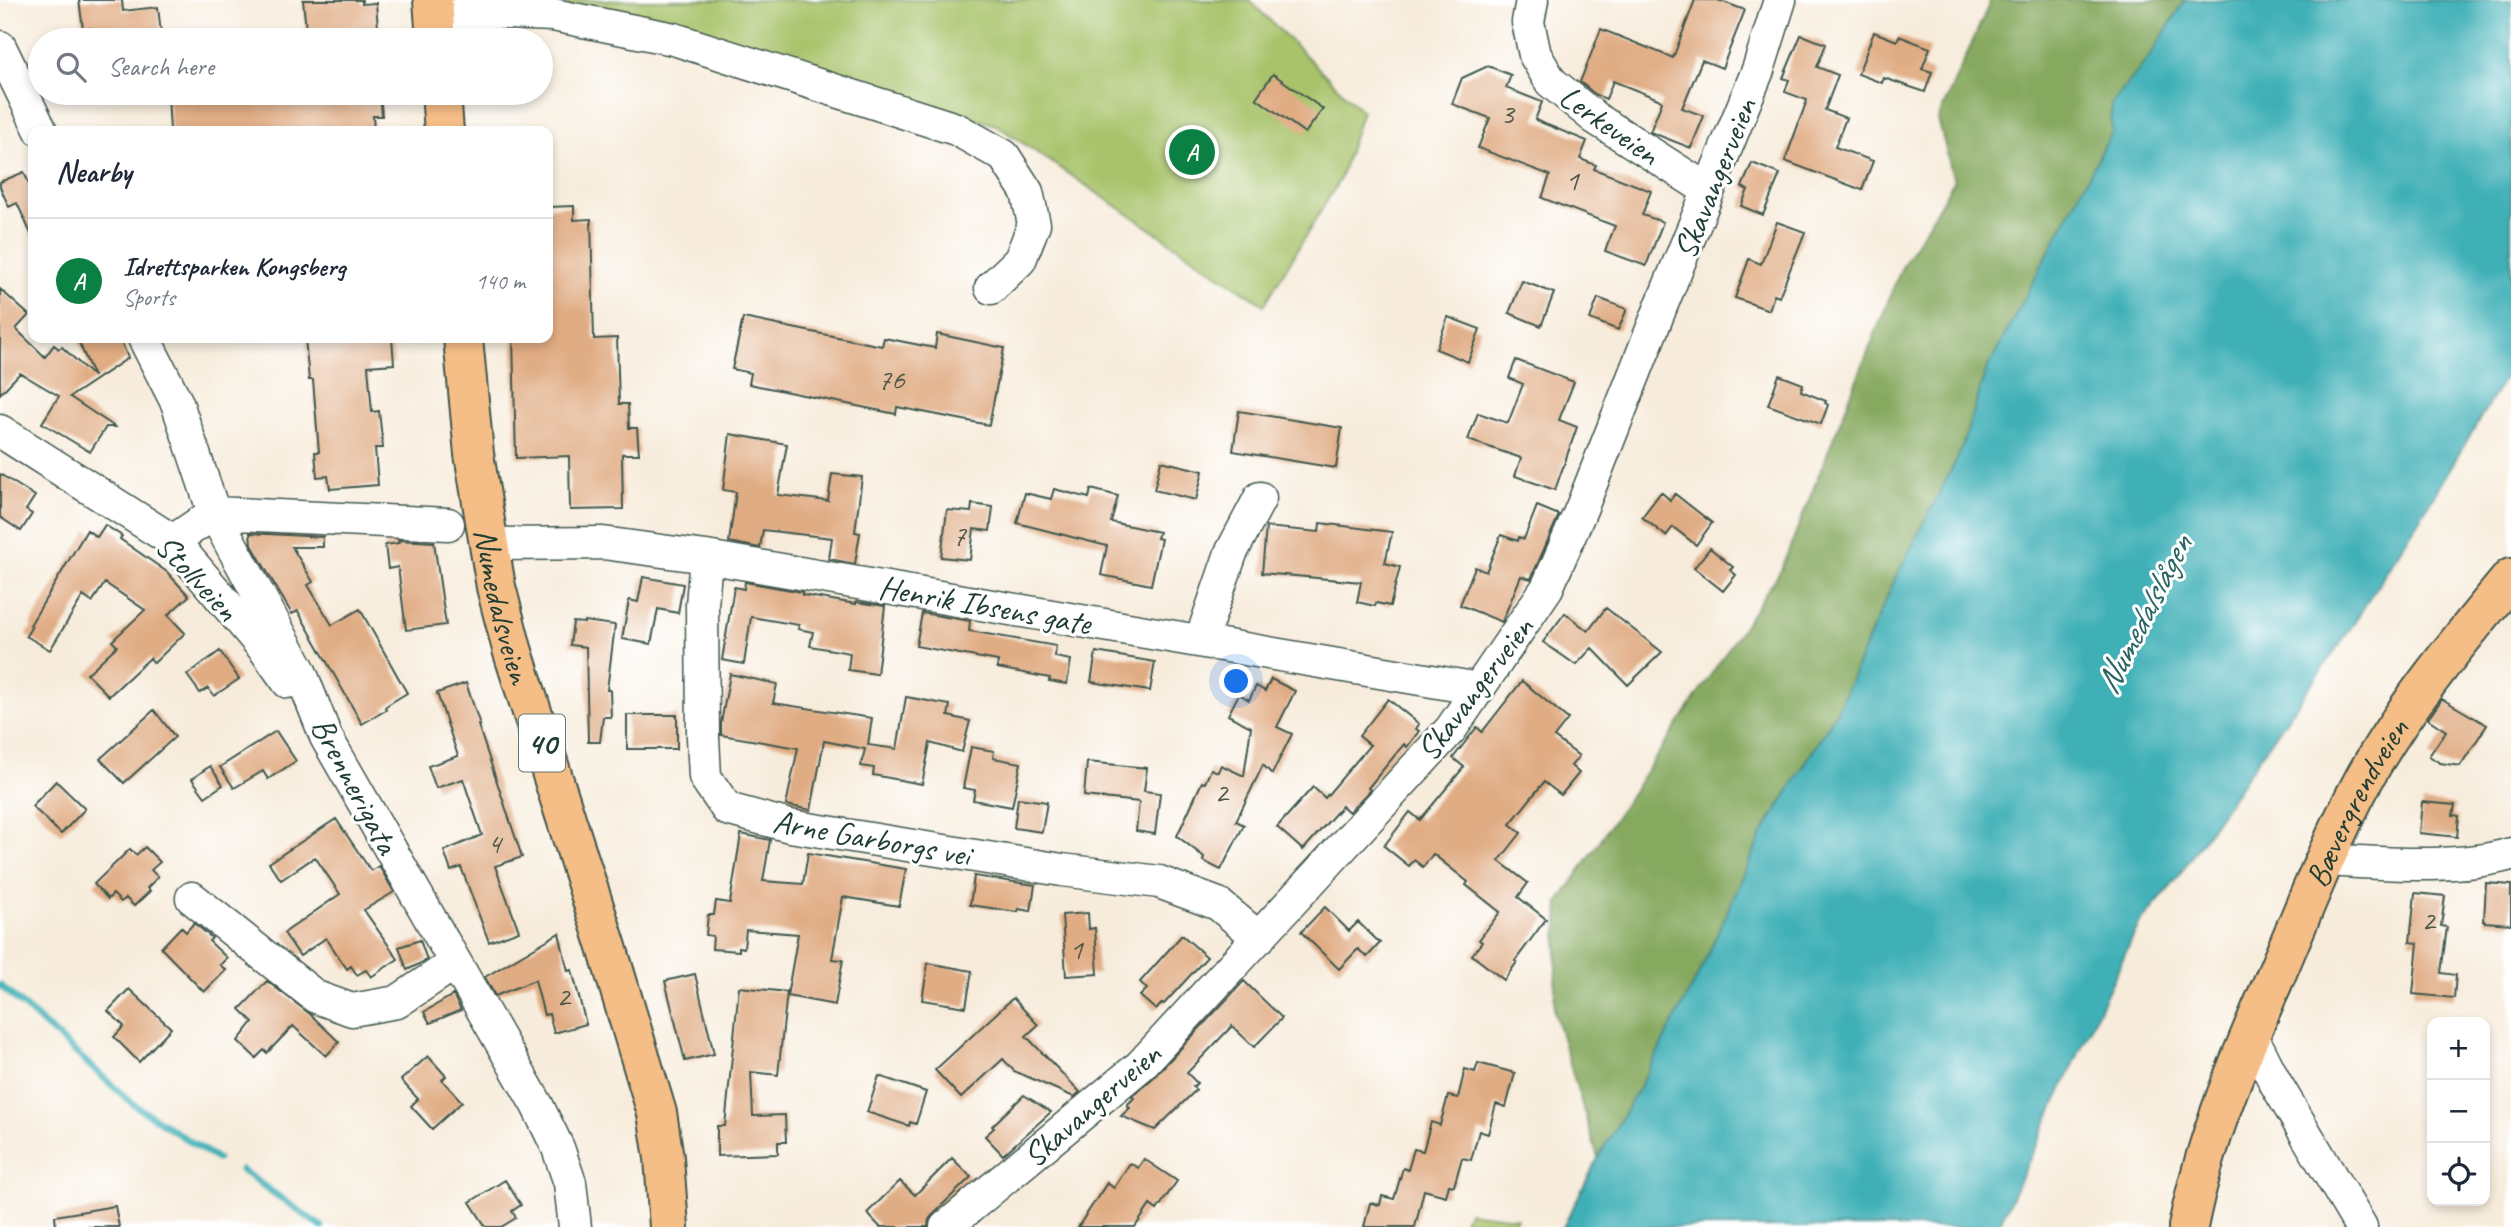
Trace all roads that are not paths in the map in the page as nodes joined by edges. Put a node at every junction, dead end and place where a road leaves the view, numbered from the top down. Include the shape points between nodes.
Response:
1 (1532, 0) edge
2 (1780, 0) edge
3 (434, 19) edge
4 (0, 47) edge
5 (28, 104) edge
6 (28, 105) edge
7 (442, 105) edge
8 (39, 126) edge
9 (444, 126) edge
10 (1708, 190) junction
11 (991, 288) dead end
12 (147, 343) edge
13 (463, 343) edge
14 (0, 431) edge
15 (1260, 498) dead end
16 (214, 513) junction
17 (448, 524) dead end
18 (173, 541) junction
19 (488, 544) junction
20 (706, 557) junction
21 (2511, 578) edge
22 (1201, 640) junction
23 (1479, 689) junction
24 (326, 737) junction
25 (2511, 854) edge
26 (2325, 860) junction
27 (192, 898) dead end
28 (1259, 938) junction
29 (455, 963) junction
30 (2251, 1049) junction
31 (642, 1068) junction
32 (575, 1227) edge
33 (646, 1227) edge
34 (669, 1227) edge
35 (946, 1227) edge
36 (2188, 1227) edge
37 (2361, 1227) edge

1 - 10 street, Lerkeveien via 1528,22 1535,55 1551,82 1595,118
2 - 10 street, Skavangerveien via 1758,71
3 - 11 street via 481,12 553,15 674,39 956,129 1004,156 1027,192 1034,224 1020,260
4 - 5 street
6 - 8 street
7 - 9 main road
10 - 23 street, Skavangerveien via 1547,587
12 - 16 street, Brennerigata via 177,403
13 - 19 main road, Numedalsveien / 40
14 - 18 street, Stollveien
15 - 22 street via 1231,553
16 - 17 street
16 - 18 street
16 - 24 street, Brennerigata via 300,671
18 - 24 street, Stollveien via 265,651
19 - 20 street, Henrik Ibsens gate via 603,542
19 - 31 main road, Numedalsveien / 40 via 512,649
20 - 22 street, Henrik Ibsens gate
20 - 28 street, Arne Garborgs vei via 702,605 705,778 727,809 790,826 1159,882 1218,904
21 - 26 main road, Bævergrendveien via 2388,739
22 - 23 street, Henrik Ibsens gate
23 - 28 street, Skavangerveien via 1451,729
24 - 29 street, Brennerigata
25 - 26 street via 2457,863
26 - 30 main road, Bævergrendveien
27 - 29 street via 316,997 352,1010 397,1002
28 - 35 street, Skavangerveien via 1140,1066
29 - 32 street, Brennerigata via 558,1148 570,1183
30 - 36 main road, Bævergrendveien via 2207,1146
30 - 37 street
31 - 33 main road, Numedalsveien / 40
31 - 34 main road, Numedalsveien / 40 via 657,1114

